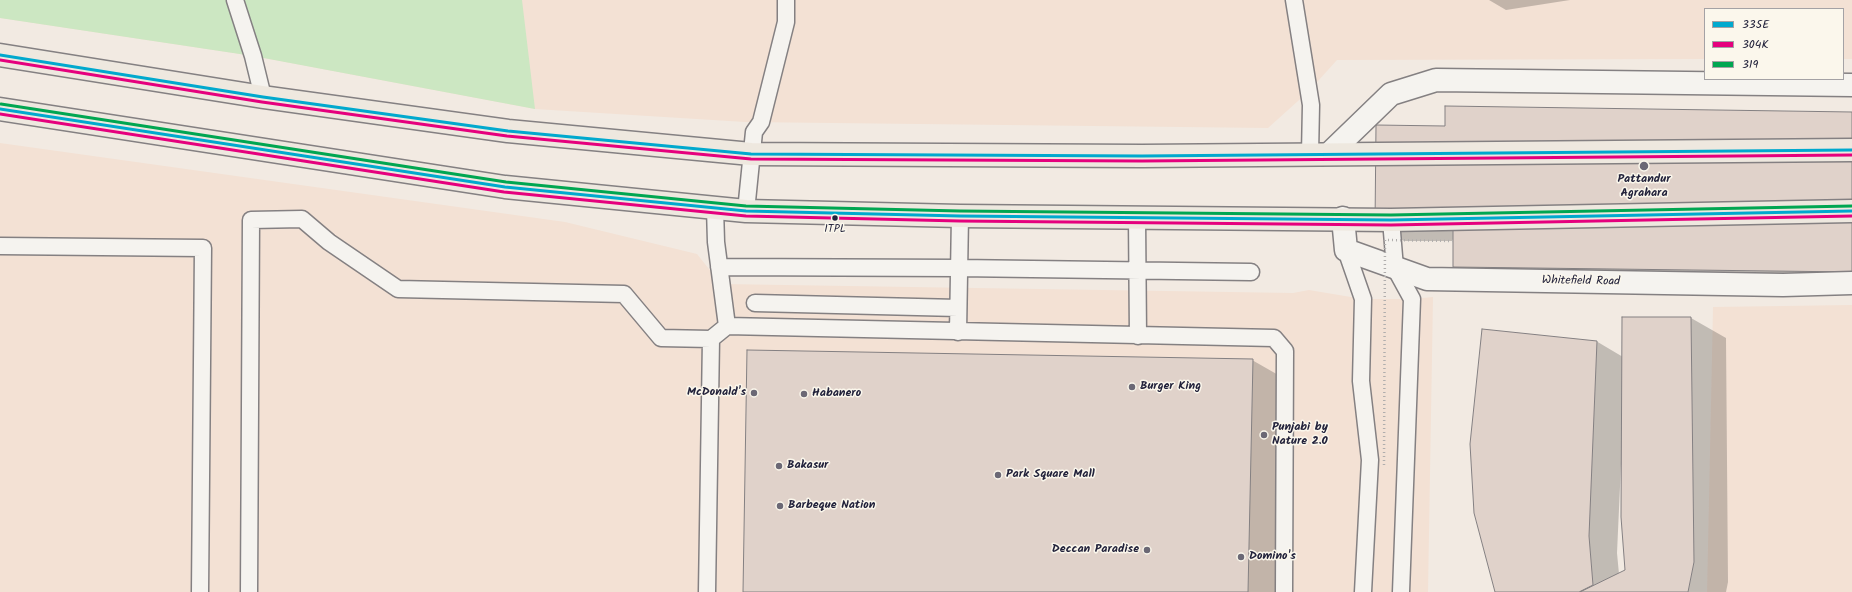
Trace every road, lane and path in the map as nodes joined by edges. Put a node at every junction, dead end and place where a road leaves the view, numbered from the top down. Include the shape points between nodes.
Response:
1 (235, 0) edge
2 (786, 0) edge
3 (1294, 0) edge
4 (0, 55) edge
5 (1852, 85) edge
6 (263, 97) junction
7 (0, 109) edge
8 (1852, 150) edge
9 (751, 154) junction
10 (1320, 154) junction
11 (715, 208) junction
12 (746, 211) junction
13 (1852, 211) edge
14 (960, 216) junction
15 (1137, 218) junction
16 (1343, 218) junction
17 (1391, 220) junction
18 (1453, 241) dead end
19 (0, 246) edge
20 (1346, 250) junction
21 (719, 267) junction
22 (959, 268) junction
23 (1395, 268) junction
24 (1138, 270) junction
25 (1251, 272) dead end
26 (1852, 283) edge
27 (755, 303) dead end
28 (958, 308) junction
29 (727, 326) junction
30 (958, 332) junction
31 (1138, 336) junction
32 (711, 339) junction
33 (1384, 465) dead end
34 (200, 592) edge
35 (249, 592) edge
36 (707, 592) edge
37 (1284, 592) edge
38 (1363, 592) edge
39 (1401, 592) edge

1 - 6 lane
2 - 9 lane via 786,22 761,122 754,132
3 - 10 lane
4 - 6 main road
5 - 10 street via 1436,80 1391,94
6 - 9 main road via 508,131
7 - 11 main road via 504,187
8 - 10 main road
9 - 10 main road
9 - 12 lane
11 - 12 main road
11 - 21 lane
12 - 14 main road
13 - 17 main road
14 - 15 main road
14 - 22 lane
15 - 16 main road
15 - 24 lane
16 - 17 main road
16 - 20 street
17 - 23 lane
18 - 33 path, bridge via 1385,240
19 - 34 lane via 203,248
20 - 23 street, Whitefield Road
20 - 38 lane via 1363,299 1361,381 1370,460
21 - 22 lane
21 - 29 lane
22 - 24 lane
22 - 28 lane
23 - 26 street, Whitefield Road via 1427,279 1783,285
23 - 39 lane via 1412,299
24 - 25 lane
24 - 31 lane
27 - 28 lane
28 - 30 lane
29 - 30 lane
29 - 32 lane
30 - 31 lane
31 - 37 lane via 1274,338 1285,351
32 - 35 lane via 661,338 624,294 398,290 329,242 302,219 250,220
32 - 36 lane

